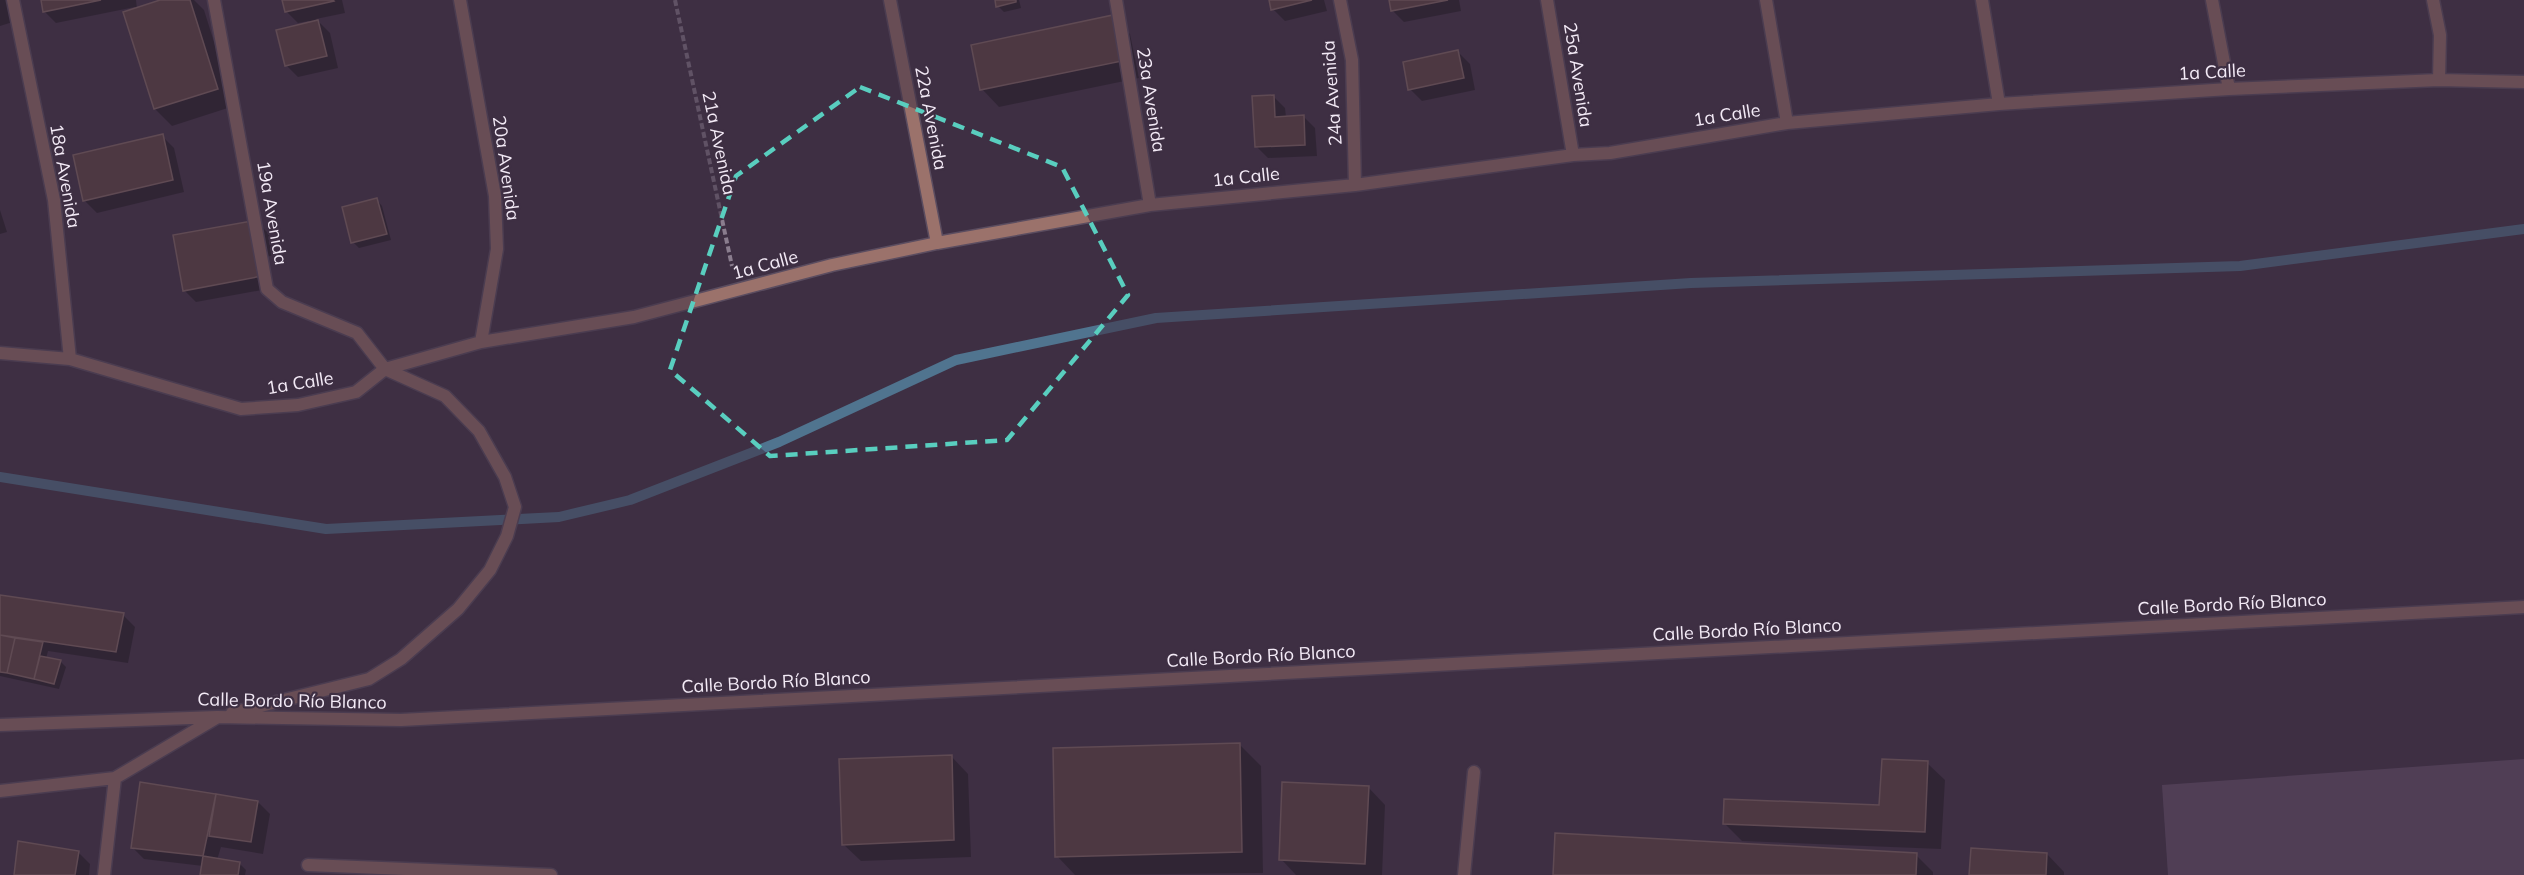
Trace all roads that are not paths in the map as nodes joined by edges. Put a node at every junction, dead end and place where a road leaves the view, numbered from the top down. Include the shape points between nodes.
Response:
1 (13, 0) edge
2 (214, 0) edge
3 (460, 0) edge
4 (890, 0) edge
5 (1116, 0) edge
6 (1340, 0) edge
7 (1547, 0) edge
8 (1766, 0) edge
9 (1982, 0) edge
10 (2212, 0) edge
11 (2433, 1) edge
12 (2439, 80) junction
13 (2524, 82) edge
14 (2229, 88) junction
15 (1999, 104) junction
16 (1787, 123) junction
17 (1573, 155) junction
18 (1355, 185) junction
19 (1150, 206) junction
20 (937, 243) junction
21 (481, 342) junction
22 (0, 353) edge
23 (70, 359) junction
24 (385, 369) junction
25 (2524, 607) edge
26 (217, 717) junction
27 (0, 725) edge
28 (1474, 772) dead end
29 (115, 778) junction
30 (0, 791) edge
31 (308, 865) dead end
32 (104, 875) edge
33 (550, 875) edge
34 (1464, 875) edge

1 - 23 street, 18a Avenida via 54,200
2 - 24 street, 19a Avenida via 267,289 282,302 357,333
3 - 21 street, 20a Avenida via 495,196 497,249
4 - 20 street, 22a Avenida
5 - 19 street, 23a Avenida
6 - 18 street, 24a Avenida via 1352,60
7 - 17 street, 25a Avenida
8 - 16 street
9 - 15 street
10 - 14 street
11 - 12 street via 2440,35
12 - 13 street, 1a Calle
12 - 14 street, 1a Calle
14 - 15 street, 1a Calle
15 - 16 street, 1a Calle
16 - 17 street, 1a Calle via 1610,153
17 - 18 street, 1a Calle
18 - 19 street, 1a Calle
19 - 20 street, 1a Calle
20 - 21 street, 1a Calle via 832,265 634,317
21 - 24 street, 1a Calle
22 - 23 street, 1a Calle
23 - 24 street, 1a Calle via 241,409 298,405 356,392
24 - 26 street via 445,396 479,431 505,477 514,507 507,536 490,570 458,609 401,659 369,679
25 - 26 street, Calle Bordo Río Blanco via 401,720
26 - 27 street, Calle Bordo Río Blanco
26 - 29 street
28 - 34 street
29 - 30 street
29 - 32 street
31 - 33 street

